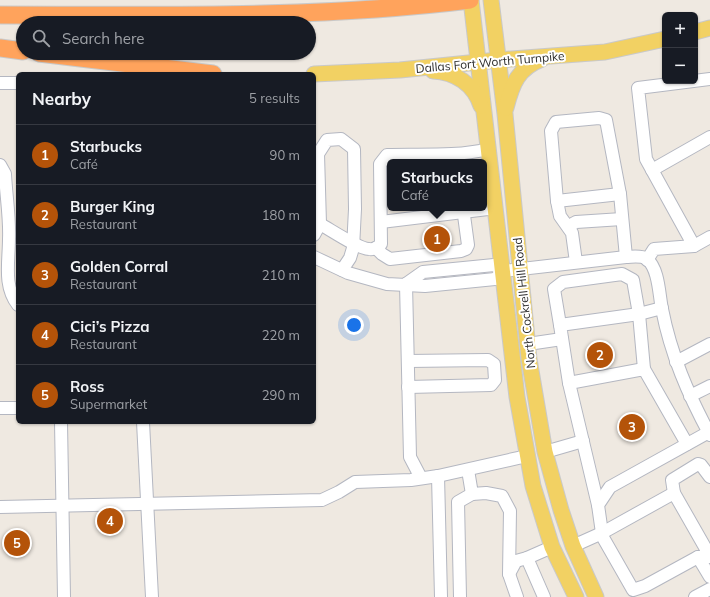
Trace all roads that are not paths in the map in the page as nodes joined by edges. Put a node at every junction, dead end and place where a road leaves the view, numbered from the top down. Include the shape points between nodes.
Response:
1 (470, 0) edge
2 (491, 0) edge
3 (0, 15) edge
4 (710, 28) edge
5 (698, 31) edge
6 (662, 40) edge
7 (0, 48) edge
8 (16, 50) edge
9 (548, 56) junction
10 (96, 60) edge
11 (498, 60) junction
12 (479, 62) junction
13 (408, 69) junction
14 (196, 72) edge
15 (316, 74) edge
16 (710, 80) edge
17 (0, 83) edge
18 (16, 83) edge
19 (504, 114) junction
20 (485, 118) junction
21 (710, 137) edge
22 (489, 149) junction
23 (398, 158) edge
24 (457, 158) edge
25 (0, 165) edge
26 (652, 170) junction
27 (620, 194) junction
28 (557, 201) junction
29 (496, 208) junction
30 (487, 209) edge
31 (448, 211) edge
32 (464, 211) edge
33 (398, 214) edge
34 (622, 219) junction
35 (381, 222) junction
36 (320, 224) junction
37 (568, 226) junction
38 (316, 231) edge
39 (710, 237) edge
40 (14, 239) edge
41 (353, 243) junction
42 (694, 246) junction
43 (376, 248) junction
44 (626, 257) junction
45 (316, 258) edge
46 (647, 260) junction
47 (576, 262) junction
48 (520, 269) junction
49 (342, 270) junction
50 (503, 271) junction
51 (406, 284) junction
52 (16, 301) edge
53 (662, 308) junction
54 (639, 314) junction
55 (560, 325) junction
56 (562, 339) junction
57 (528, 344) junction
58 (710, 344) edge
59 (408, 361) junction
60 (676, 362) junction
61 (644, 369) junction
62 (569, 383) junction
63 (710, 386) edge
64 (408, 387) junction
65 (690, 396) junction
66 (0, 408) edge
67 (16, 408) edge
68 (61, 424) edge
69 (143, 424) edge
70 (709, 433) edge
71 (583, 441) junction
72 (687, 444) junction
73 (545, 452) junction
74 (527, 456) junction
75 (468, 470) junction
76 (438, 476) junction
77 (710, 477) edge
78 (421, 478) junction
79 (674, 493) junction
80 (472, 494) junction
81 (147, 503) junction
82 (62, 505) junction
83 (598, 505) junction
84 (0, 507) edge
85 (602, 533) junction
86 (552, 546) junction
87 (574, 546) junction
88 (706, 557) edge
89 (527, 558) junction
90 (509, 574) junction
91 (710, 578) edge
92 (710, 589) edge
93 (64, 597) edge
94 (152, 597) edge
95 (441, 597) edge
96 (460, 597) edge
97 (517, 597) edge
98 (544, 597) edge
99 (576, 597) edge
100 (596, 597) edge
101 (695, 597) edge

1 - 3 highway via 312,13
1 - 12 main road, North Cockrell Hill Road
2 - 11 main road, North Cockrell Hill Road
4 - 5 main road
6 - 9 main road, Dallas Fort Worth Turnpike via 605,52
7 - 8 highway
9 - 11 main road, Dallas Fort Worth Turnpike
9 - 19 main road via 533,62 523,70 511,90
10 - 14 highway
11 - 12 main road, Dallas Fort Worth Turnpike
11 - 19 main road, North Cockrell Hill Road
12 - 13 main road, Dallas Fort Worth Turnpike
12 - 20 main road, North Cockrell Hill Road
13 - 15 main road, Dallas Fort Worth Turnpike
13 - 20 main road via 444,72 458,77 470,86 479,100
16 - 26 street via 638,88 646,159
17 - 18 street
19 - 48 main road, North Cockrell Hill Road
20 - 22 main road, North Cockrell Hill Road
21 - 26 street
22 - 24 street
22 - 29 main road, North Cockrell Hill Road
23 - 24 street
23 - 35 street via 387,155 380,164
25 - 40 street via 5,174
26 - 42 street
27 - 28 street
27 - 28 street via 606,120 600,118 556,122 551,131
27 - 34 street
28 - 37 street via 560,216
29 - 30 street
29 - 50 main road, North Cockrell Hill Road
31 - 33 street
32 - 43 street via 468,245 466,250 390,259
33 - 35 street
34 - 37 street via 576,222
34 - 44 street
35 - 43 street via 381,244
36 - 38 street
36 - 41 street
36 - 41 street via 318,154 327,140 341,139 354,149
37 - 47 street via 572,233
39 - 42 street
40 - 52 street via 7,267 9,289
41 - 43 street via 368,250
41 - 49 street via 350,258
42 - 46 street via 654,249
44 - 46 street via 641,257
44 - 47 street
45 - 49 street
46 - 53 street via 656,276
47 - 48 street
48 - 50 street
48 - 57 main road, North Cockrell Hill Road
49 - 51 street via 387,284
50 - 51 street via 495,279 425,286
50 - 74 main road, North Cockrell Hill Road via 517,397
51 - 59 street
53 - 54 street
53 - 60 street
54 - 55 street
54 - 55 street via 633,280 622,274 563,282 554,289
54 - 61 street
55 - 56 street
56 - 57 street
56 - 62 street
57 - 73 main road, North Cockrell Hill Road
58 - 60 street
59 - 64 street
59 - 64 street via 488,360 494,364 495,380 491,384
60 - 65 street
61 - 62 street
61 - 72 street
62 - 71 street
63 - 65 street
64 - 78 street via 410,457
65 - 70 street
66 - 67 street
68 - 82 street
69 - 81 street
70 - 72 street
71 - 73 street
71 - 83 street
72 - 83 street via 610,487
73 - 74 main road
73 - 87 main road, North Cockrell Hill Road via 557,498
74 - 75 street
74 - 86 main road, North Cockrell Hill Road via 533,486
75 - 76 street
75 - 80 street
76 - 78 street
76 - 95 street
77 - 79 street via 702,465 698,464 672,480
78 - 81 street via 355,482 322,500
79 - 85 street
79 - 88 street
80 - 90 street via 502,496 510,511
80 - 96 street via 458,502
81 - 82 street
81 - 94 street
82 - 84 street
82 - 93 street
83 - 85 street
85 - 87 street
85 - 88 street via 633,590
86 - 89 street
86 - 99 main road, North Cockrell Hill Road
87 - 100 main road, North Cockrell Hill Road
88 - 91 street
89 - 90 street via 516,562
89 - 98 street
90 - 97 street
92 - 101 street

